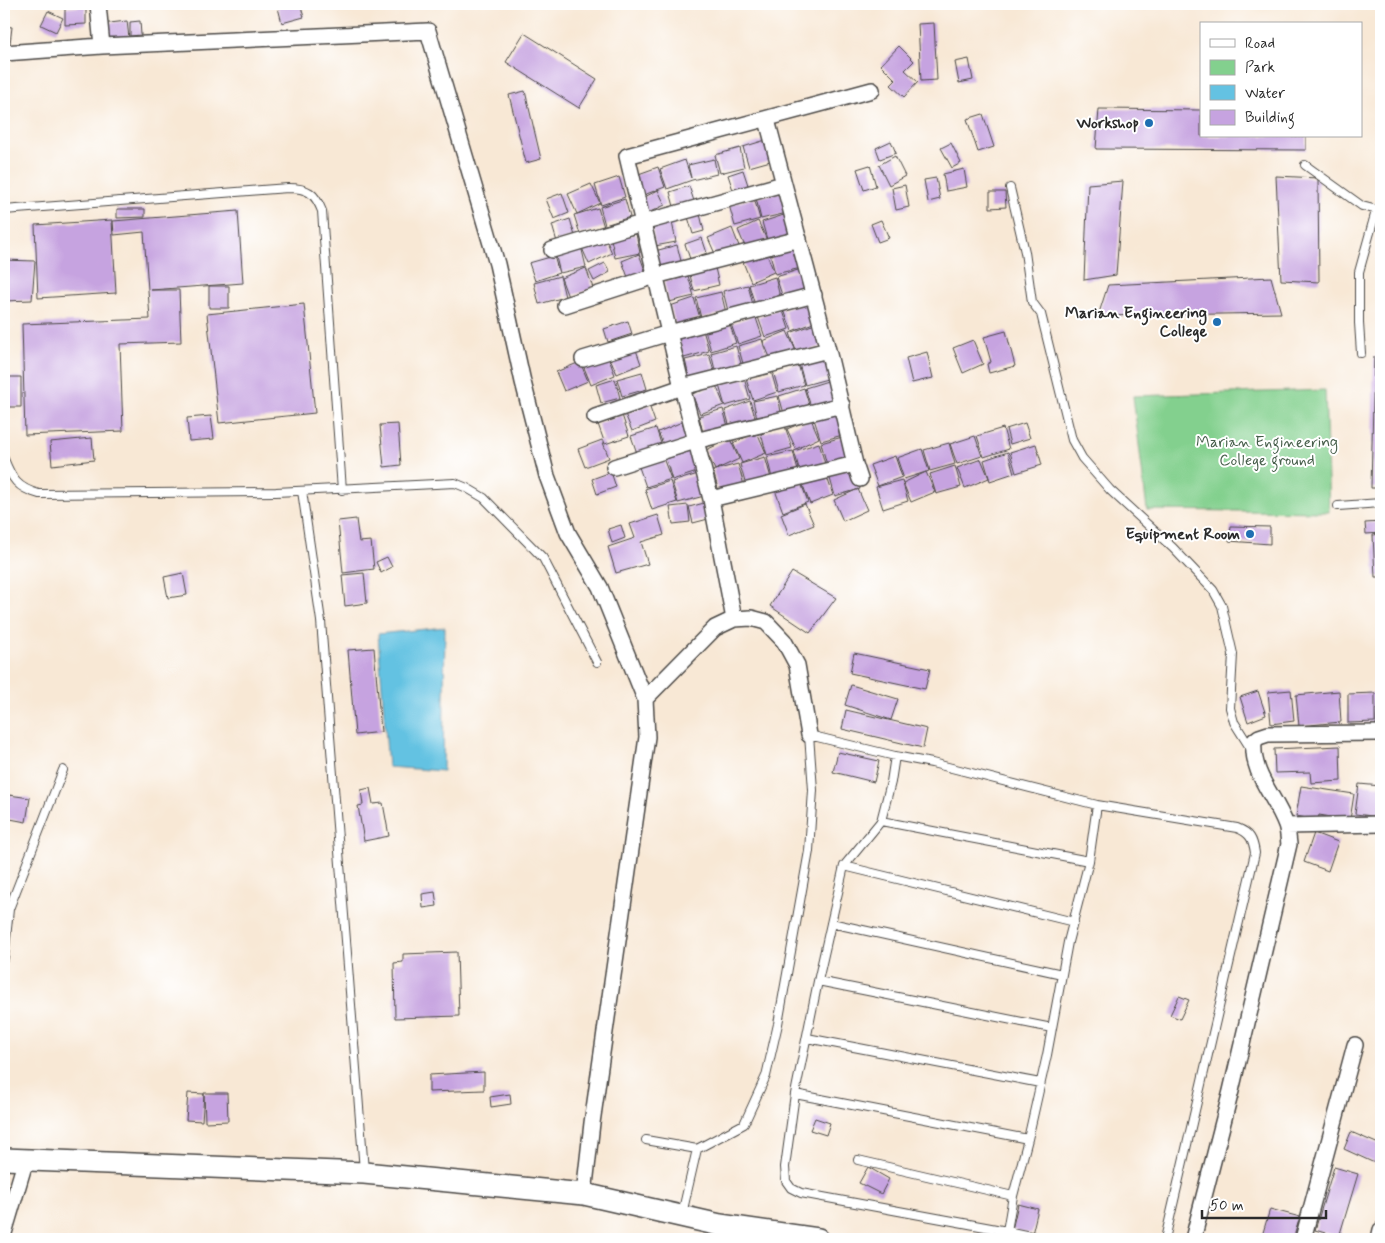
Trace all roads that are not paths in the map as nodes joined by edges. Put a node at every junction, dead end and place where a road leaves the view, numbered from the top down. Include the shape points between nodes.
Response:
1 (98, 4) edge
2 (102, 46) junction
3 (4, 53) edge
4 (872, 90) dead end
5 (767, 120) junction
6 (1305, 166) dead end
7 (783, 184) junction
8 (1010, 188) dead end
9 (4, 210) edge
10 (1378, 211) edge
11 (642, 223) junction
12 (799, 239) junction
13 (552, 250) dead end
14 (655, 276) junction
15 (814, 295) junction
16 (565, 305) dead end
17 (668, 333) junction
18 (828, 350) junction
19 (1361, 353) dead end
20 (583, 358) dead end
21 (682, 388) junction
22 (842, 405) junction
23 (594, 417) dead end
24 (695, 442) junction
25 (4, 459) edge
26 (855, 464) junction
27 (614, 467) dead end
28 (860, 479) dead end
29 (342, 490) junction
30 (302, 491) junction
31 (711, 499) junction
32 (1381, 503) edge
33 (1338, 506) dead end
34 (734, 619) junction
35 (597, 662) dead end
36 (645, 699) junction
37 (1381, 733) edge
38 (809, 735) junction
39 (1253, 753) junction
40 (895, 756) junction
41 (63, 770) dead end
42 (1097, 804) junction
43 (881, 821) junction
44 (1381, 824) edge
45 (1287, 826) junction
46 (1089, 861) junction
47 (844, 866) junction
48 (1074, 922) junction
49 (831, 924) junction
50 (4, 958) edge
51 (1062, 974) junction
52 (818, 981) junction
53 (1052, 1028) junction
54 (807, 1038) junction
55 (1355, 1045) dead end
56 (1040, 1083) junction
57 (795, 1094) junction
58 (1028, 1139) junction
59 (646, 1140) dead end
60 (697, 1150) junction
61 (4, 1159) edge
62 (26, 1159) junction
63 (858, 1160) dead end
64 (364, 1173) junction
65 (584, 1194) junction
66 (1013, 1196) junction
67 (681, 1216) junction
68 (1381, 1230) edge
69 (1007, 1231) junction
70 (4, 1233) edge
71 (818, 1239) edge
72 (1044, 1239) edge
73 (1165, 1239) edge
74 (1193, 1239) edge
75 (1304, 1239) edge
76 (1379, 1239) edge

1 - 2 street
2 - 3 street
2 - 36 street via 428,31 497,264 547,476 568,533 600,587
4 - 5 street
5 - 7 street
5 - 11 street via 627,156
6 - 10 lane via 1362,206
7 - 11 street
7 - 12 street
8 - 39 lane via 1025,252 1032,302 1041,314 1072,440 1082,458 1110,490 1213,590 1222,606 1233,654 1230,708 1234,722
9 - 29 lane via 288,188 309,191 319,203 324,227
10 - 19 lane via 1359,272
11 - 13 street
11 - 14 street
12 - 14 street
12 - 15 street
14 - 16 street
14 - 17 street
15 - 17 street
15 - 18 street
17 - 20 street
17 - 21 street
18 - 21 street
18 - 22 street
21 - 23 street
21 - 24 street
22 - 24 street
22 - 26 street
24 - 27 street
24 - 31 street
25 - 30 lane via 17,484 39,494
26 - 28 street
26 - 31 street
29 - 30 lane
29 - 35 lane via 455,483 484,498 543,558
30 - 64 lane via 321,621
31 - 34 street
32 - 33 lane
34 - 36 street via 715,628
34 - 38 street via 751,618 766,622 784,641 797,665
36 - 65 street via 648,738
37 - 39 street via 1268,734 1254,741
38 - 40 lane
38 - 60 lane via 813,790 809,852 766,1076 744,1124
39 - 45 street via 1258,772
40 - 42 lane via 932,762
40 - 43 lane
41 - 50 lane via 9,909
42 - 46 lane
42 - 73 lane via 1237,828 1247,832 1254,841 1255,853 1239,926
43 - 46 lane
43 - 47 lane
44 - 45 street
45 - 74 street via 1288,844
46 - 48 lane
47 - 48 lane
47 - 49 lane
48 - 51 lane
49 - 51 lane
49 - 52 lane
51 - 53 lane
52 - 53 lane
52 - 54 lane
53 - 56 lane
54 - 56 lane
54 - 57 lane
55 - 75 street
56 - 58 lane
57 - 58 lane
57 - 69 lane via 785,1167 786,1181 791,1188 801,1193
58 - 66 lane
59 - 60 lane
60 - 67 lane
61 - 62 street
62 - 64 street
62 - 70 street
63 - 66 lane
64 - 65 street
65 - 67 street
66 - 69 lane
67 - 71 street
68 - 76 street
69 - 72 lane

